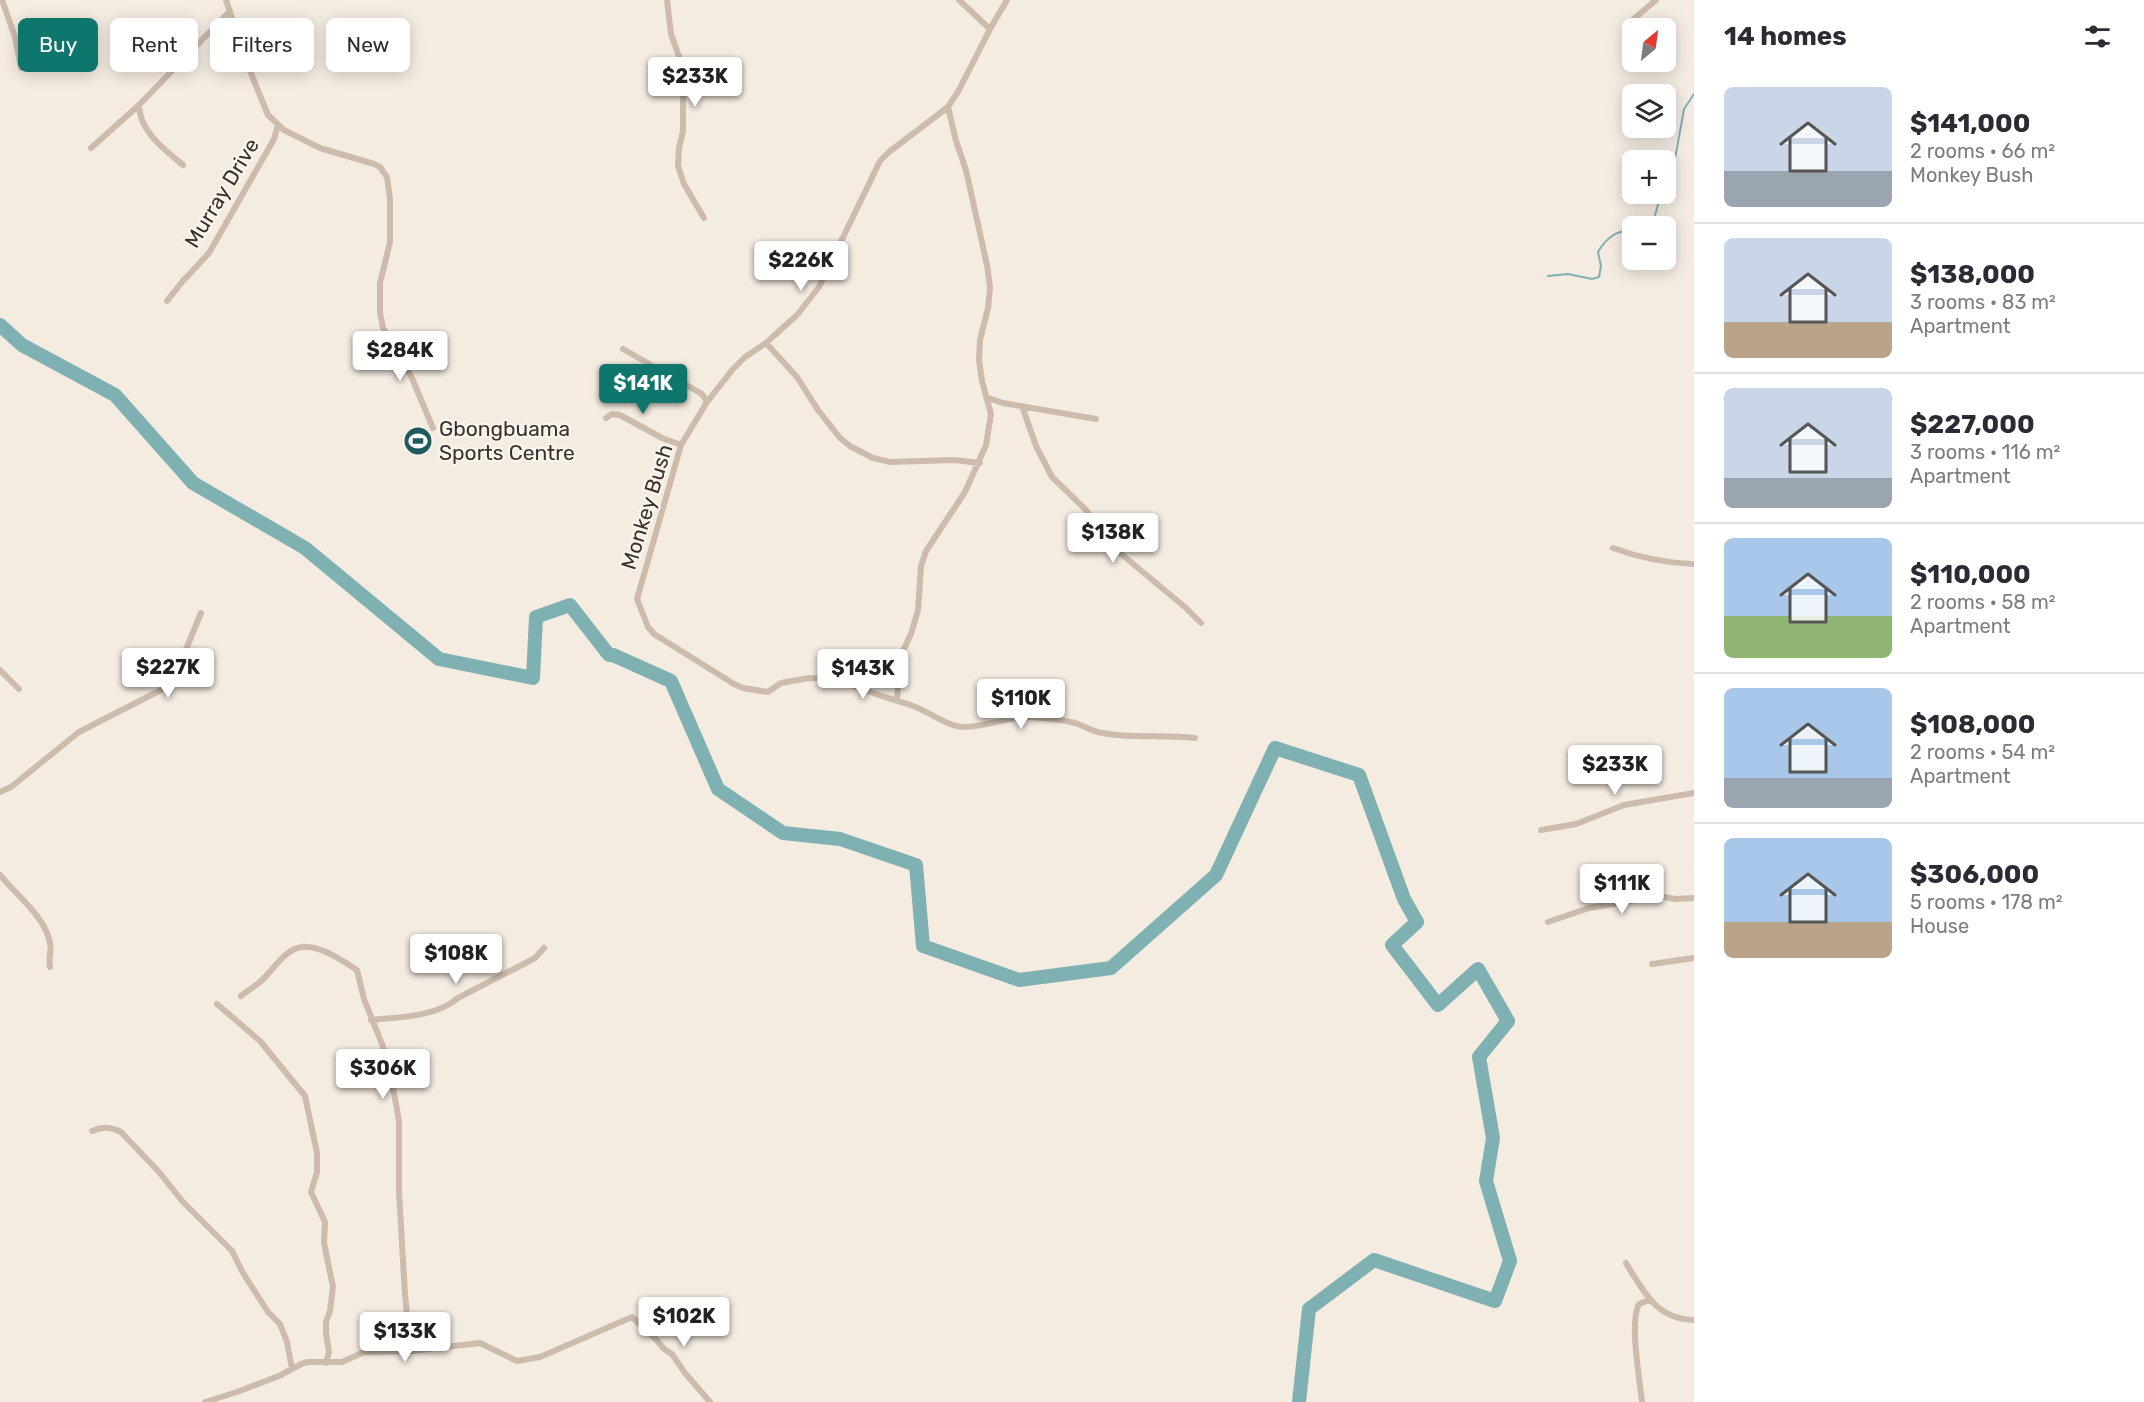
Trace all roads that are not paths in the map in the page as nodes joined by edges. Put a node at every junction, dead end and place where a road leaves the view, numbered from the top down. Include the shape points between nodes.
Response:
1 (2, 0) edge
2 (226, 0) edge
3 (667, 0) edge
4 (959, 0) edge
5 (1007, 0) edge
6 (1656, 0) edge
7 (229, 12) junction
8 (1635, 18) edge
9 (990, 28) junction
10 (18, 52) edge
11 (139, 105) junction
12 (948, 107) junction
13 (278, 125) junction
14 (91, 148) dead end
15 (183, 165) dead end
16 (704, 218) dead end
17 (167, 301) dead end
18 (766, 343) junction
19 (623, 350) dead end
20 (988, 398) junction
21 (707, 402) junction
22 (1022, 406) junction
23 (606, 418) dead end
24 (1096, 419) dead end
25 (434, 428) dead end
26 (681, 445) junction
27 (980, 463) junction
28 (1614, 548) dead end
29 (1694, 564) edge
30 (201, 613) dead end
31 (1201, 623) dead end
32 (895, 668) junction
33 (0, 670) edge
34 (862, 688) junction
35 (19, 689) dead end
36 (897, 701) junction
37 (1195, 738) dead end
38 (0, 792) edge
39 (1694, 793) edge
40 (1541, 830) dead end
41 (0, 875) edge
42 (1694, 898) edge
43 (1548, 922) dead end
44 (544, 948) dead end
45 (1694, 958) edge
46 (1652, 964) dead end
47 (50, 967) dead end
48 (241, 996) dead end
49 (217, 1004) dead end
50 (371, 1020) junction
51 (92, 1131) dead end
52 (1626, 1263) dead end
53 (1649, 1300) junction
54 (1694, 1320) edge
55 (407, 1351) junction
56 (326, 1363) junction
57 (292, 1369) junction
58 (205, 1402) edge
59 (710, 1402) edge
60 (1642, 1402) edge

1 - 10 street
2 - 7 street
3 - 16 street via 671,34 682,65 683,131 678,166
4 - 9 street
5 - 9 street, Monkey Bush
6 - 8 street
7 - 11 street
7 - 13 street via 268,115
9 - 12 street, Monkey Bush
11 - 14 street
11 - 15 street via 141,120 158,145
12 - 18 street, Monkey Bush via 880,162 819,287 797,315
12 - 20 street via 987,265 990,287 979,360
13 - 17 street, Murray Drive via 274,139 209,253
13 - 25 street via 320,148 380,167 387,177 390,242 380,283 380,312 383,328 411,376
18 - 21 street, Monkey Bush via 745,357
18 - 27 street via 850,446 890,462
19 - 21 street via 702,394
20 - 22 street
20 - 27 street via 990,430
21 - 26 street, Monkey Bush
22 - 24 street
22 - 31 street via 1052,477 1086,510 1114,548
23 - 26 street via 612,414 620,416
26 - 34 street, Monkey Bush via 637,599 648,627 743,688 768,692 781,683 819,677
27 - 32 street via 926,551 918,610
28 - 29 street via 1657,561
30 - 38 street via 176,674 160,690 79,732
32 - 34 street via 886,679
32 - 36 street
33 - 35 street
34 - 36 street
36 - 37 street via 963,727 1026,717 1061,720 1102,733
39 - 40 street via 1624,805 1576,824
41 - 47 street via 41,921 51,945
42 - 43 street via 1659,896 1589,908
44 - 50 street via 536,958 450,1005 430,1012
45 - 46 street
48 - 50 street via 285,955 310,947 357,970
49 - 56 street via 260,1041 305,1096 317,1153 311,1192 325,1222 324,1243 333,1287 326,1322
50 - 55 street via 388,1059 399,1121 399,1191 410,1342
51 - 57 street via 102,1127 121,1132 232,1251 268,1312 280,1324
52 - 53 street
53 - 54 street via 1679,1320
53 - 60 street via 1639,1304 1636,1312
55 - 56 street via 364,1352 342,1362
55 - 59 street via 480,1343 510,1359 526,1360 632,1317 677,1358
56 - 57 street via 309,1362
57 - 58 street

